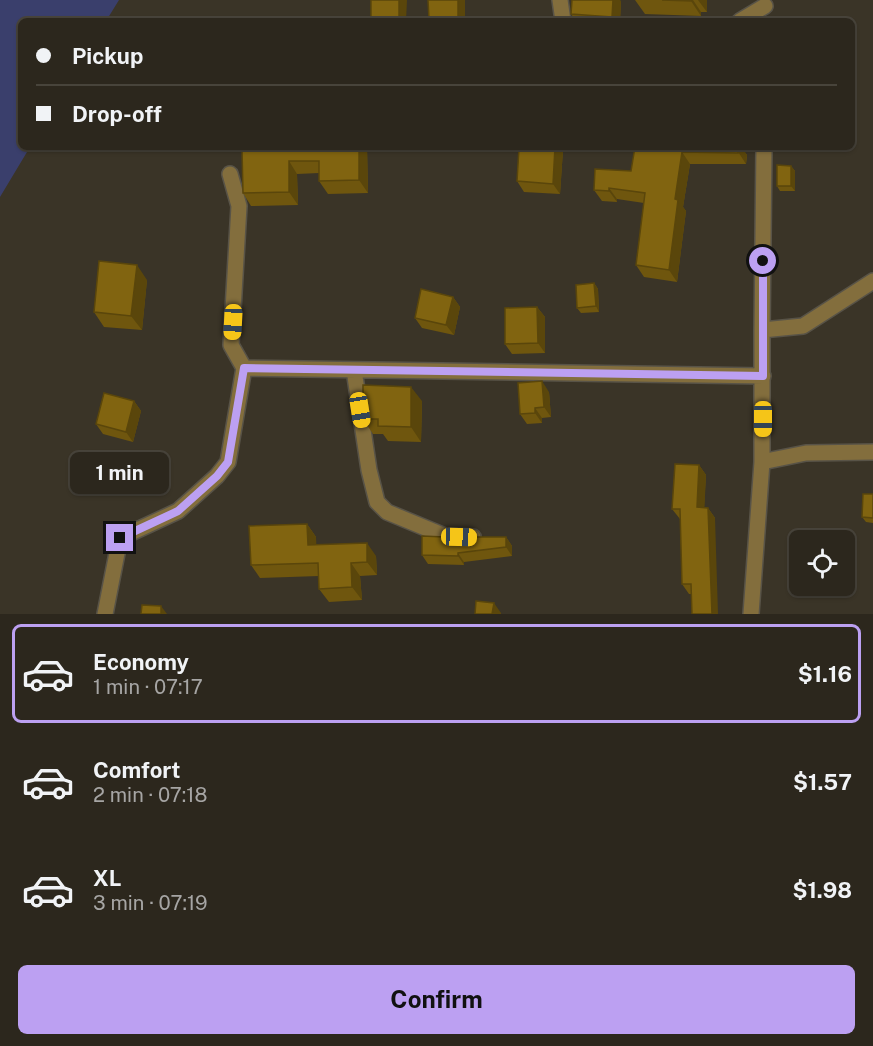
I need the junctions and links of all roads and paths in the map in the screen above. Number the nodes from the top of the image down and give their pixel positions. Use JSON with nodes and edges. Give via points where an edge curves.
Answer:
{"nodes":[{"id":1,"x":560,"y":0,"type":"edge"},
{"id":2,"x":765,"y":9,"type":"edge"},
{"id":3,"x":563,"y":18,"type":"edge"},
{"id":4,"x":746,"y":18,"type":"edge"},
{"id":5,"x":764,"y":150,"type":"edge"},
{"id":6,"x":230,"y":174,"type":"dead end"},
{"id":7,"x":873,"y":280,"type":"edge"},
{"id":8,"x":762,"y":330,"type":"junction"},
{"id":9,"x":244,"y":368,"type":"junction"},
{"id":10,"x":354,"y":370,"type":"junction"},
{"id":11,"x":763,"y":376,"type":"junction"},
{"id":12,"x":873,"y":452,"type":"edge"},
{"id":13,"x":762,"y":462,"type":"junction"},
{"id":14,"x":473,"y":537,"type":"edge"},
{"id":15,"x":105,"y":614,"type":"edge"},
{"id":16,"x":751,"y":614,"type":"edge"}],
"edges":[{"from":1,"to":3,"type":"street"},
{"from":2,"to":4,"type":"street"},
{"from":5,"to":8,"type":"street"},
{"from":6,"to":9,"type":"street","via":[[239,206],[231,345]]},
{"from":7,"to":8,"type":"street","via":[[803,326]]},
{"from":8,"to":11,"type":"street"},
{"from":9,"to":10,"type":"street"},
{"from":9,"to":15,"type":"street","via":[[228,462],[178,511],[120,538]]},
{"from":10,"to":11,"type":"street"},
{"from":10,"to":14,"type":"street","via":[[377,502],[387,512],[445,536]]},
{"from":11,"to":13,"type":"street"},
{"from":12,"to":13,"type":"street","via":[[806,453]]},
{"from":13,"to":16,"type":"street"}]}
